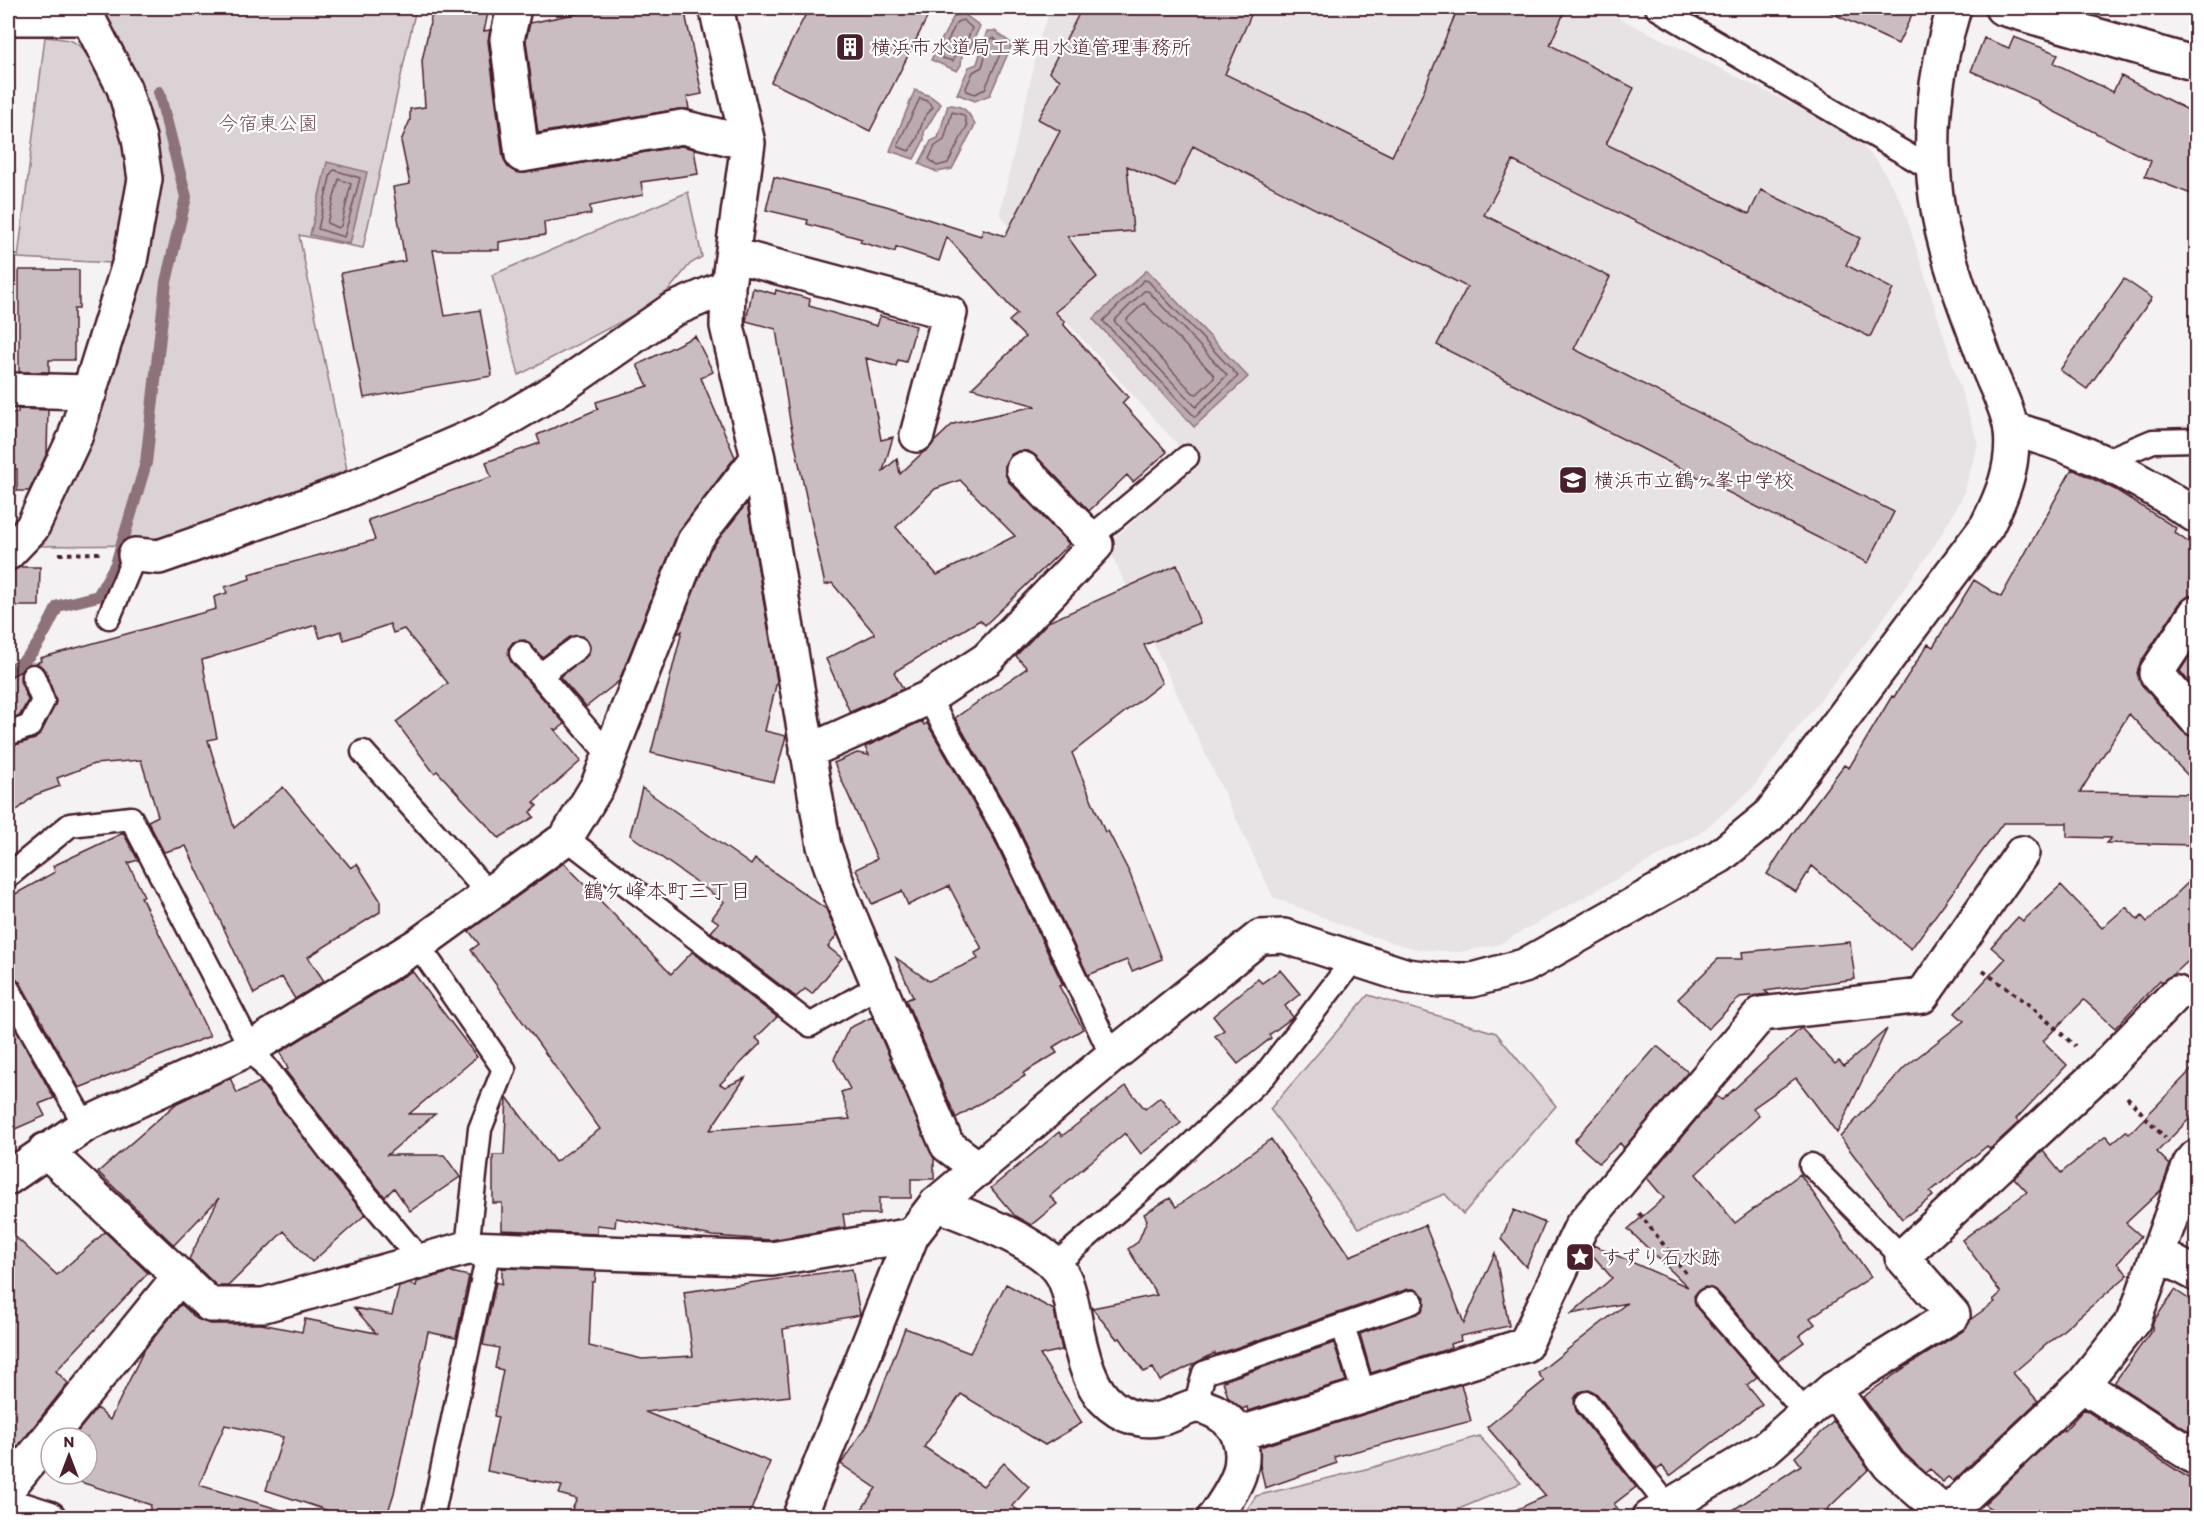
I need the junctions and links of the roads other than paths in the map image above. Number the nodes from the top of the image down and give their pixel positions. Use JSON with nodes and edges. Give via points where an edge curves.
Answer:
{"nodes":[{"id":1,"x":514,"y":8,"type":"edge"},
{"id":2,"x":716,"y":8,"type":"edge"},
{"id":3,"x":1657,"y":8,"type":"edge"},
{"id":4,"x":1954,"y":8,"type":"edge"},
{"id":5,"x":2002,"y":8,"type":"edge"},
{"id":6,"x":8,"y":18,"type":"edge"},
{"id":7,"x":2196,"y":64,"type":"edge"},
{"id":8,"x":748,"y":143,"type":"junction"},
{"id":9,"x":1935,"y":171,"type":"junction"},
{"id":10,"x":733,"y":255,"type":"junction"},
{"id":11,"x":728,"y":286,"type":"junction"},
{"id":12,"x":8,"y":390,"type":"edge"},
{"id":13,"x":90,"y":392,"type":"junction"},
{"id":14,"x":2011,"y":429,"type":"junction"},
{"id":15,"x":917,"y":435,"type":"dead end"},
{"id":16,"x":2196,"y":440,"type":"edge"},
{"id":17,"x":1188,"y":457,"type":"dead end"},
{"id":18,"x":758,"y":458,"type":"junction"},
{"id":19,"x":2105,"y":461,"type":"junction"},
{"id":20,"x":1023,"y":469,"type":"dead end"},
{"id":21,"x":2196,"y":516,"type":"edge"},
{"id":22,"x":1090,"y":538,"type":"junction"},
{"id":23,"x":8,"y":553,"type":"edge"},
{"id":24,"x":135,"y":555,"type":"joint"},
{"id":25,"x":2196,"y":613,"type":"edge"},
{"id":26,"x":109,"y":618,"type":"dead end"},
{"id":27,"x":577,"y":648,"type":"dead end"},
{"id":28,"x":521,"y":653,"type":"dead end"},
{"id":29,"x":540,"y":675,"type":"junction"},
{"id":30,"x":33,"y":676,"type":"dead end"},
{"id":31,"x":928,"y":698,"type":"junction"},
{"id":32,"x":2196,"y":720,"type":"edge"},
{"id":33,"x":8,"y":734,"type":"edge"},
{"id":34,"x":363,"y":752,"type":"dead end"},
{"id":35,"x":807,"y":752,"type":"junction"},
{"id":36,"x":609,"y":755,"type":"junction"},
{"id":37,"x":566,"y":838,"type":"junction"},
{"id":38,"x":2022,"y":853,"type":"dead end"},
{"id":39,"x":8,"y":876,"type":"edge"},
{"id":40,"x":489,"y":894,"type":"junction"},
{"id":41,"x":418,"y":945,"type":"junction"},
{"id":42,"x":1355,"y":958,"type":"junction"},
{"id":43,"x":878,"y":986,"type":"junction"},
{"id":44,"x":8,"y":989,"type":"edge"},
{"id":45,"x":2176,"y":993,"type":"dead end"},
{"id":46,"x":250,"y":1048,"type":"junction"},
{"id":47,"x":1112,"y":1056,"type":"junction"},
{"id":48,"x":85,"y":1125,"type":"junction"},
{"id":49,"x":45,"y":1150,"type":"junction"},
{"id":50,"x":2196,"y":1157,"type":"edge"},
{"id":51,"x":1811,"y":1165,"type":"dead end"},
{"id":52,"x":979,"y":1169,"type":"junction"},
{"id":53,"x":8,"y":1178,"type":"edge"},
{"id":54,"x":936,"y":1204,"type":"junction"},
{"id":55,"x":912,"y":1234,"type":"junction"},
{"id":56,"x":478,"y":1249,"type":"junction"},
{"id":57,"x":2158,"y":1254,"type":"junction"},
{"id":58,"x":1902,"y":1257,"type":"junction"},
{"id":59,"x":421,"y":1261,"type":"junction"},
{"id":60,"x":1055,"y":1265,"type":"junction"},
{"id":61,"x":2196,"y":1274,"type":"edge"},
{"id":62,"x":179,"y":1277,"type":"junction"},
{"id":63,"x":1707,"y":1300,"type":"road end"},
{"id":64,"x":1412,"y":1302,"type":"dead end"},
{"id":65,"x":1343,"y":1326,"type":"junction"},
{"id":66,"x":2082,"y":1385,"type":"junction"},
{"id":67,"x":1833,"y":1389,"type":"junction"},
{"id":68,"x":1365,"y":1395,"type":"junction"},
{"id":69,"x":1587,"y":1403,"type":"dead end"},
{"id":70,"x":1195,"y":1406,"type":"junction"},
{"id":71,"x":1806,"y":1413,"type":"junction"},
{"id":72,"x":1238,"y":1434,"type":"junction"},
{"id":73,"x":2196,"y":1458,"type":"edge"},
{"id":74,"x":8,"y":1488,"type":"edge"},
{"id":75,"x":8,"y":1505,"type":"edge"},
{"id":76,"x":1658,"y":1512,"type":"edge"},
{"id":77,"x":1954,"y":1514,"type":"edge"},
{"id":78,"x":49,"y":1518,"type":"edge"},
{"id":79,"x":432,"y":1518,"type":"edge"},
{"id":80,"x":799,"y":1518,"type":"edge"},
{"id":81,"x":1214,"y":1518,"type":"edge"}],
"edges":[{"from":1,"to":8,"type":"street","via":[[507,39],[522,155],[682,127]]},
{"from":2,"to":8,"type":"street"},
{"from":3,"to":9,"type":"lane"},
{"from":4,"to":9,"type":"street","via":[[1941,49],[1934,107]]},
{"from":5,"to":7,"type":"street"},
{"from":6,"to":13,"type":"street","via":[[88,18],[124,88],[140,138],[145,179],[130,261]]},
{"from":8,"to":10,"type":"street"},
{"from":9,"to":14,"type":"street","via":[[1939,214],[1952,268]]},
{"from":10,"to":11,"type":"street"},
{"from":10,"to":15,"type":"street","via":[[950,313]]},
{"from":11,"to":18,"type":"street","via":[[727,326]]},
{"from":11,"to":24,"type":"street","via":[[672,310],[558,389],[492,428],[328,498],[159,556]]},
{"from":12,"to":13,"type":"street"},
{"from":13,"to":23,"type":"street","via":[[75,437],[32,528]]},
{"from":14,"to":19,"type":"street"},
{"from":14,"to":42,"type":"street","via":[[2011,459],[2005,488],[1987,526],[1769,816],[1720,855],[1524,966],[1472,980],[1441,980],[1407,975]]},
{"from":16,"to":19,"type":"lane","via":[[2153,441]]},
{"from":17,"to":22,"type":"lane"},
{"from":18,"to":35,"type":"street"},
{"from":18,"to":36,"type":"street","via":[[694,541]]},
{"from":19,"to":21,"type":"street"},
{"from":20,"to":22,"type":"street"},
{"from":22,"to":31,"type":"street","via":[[1096,545],[1023,624],[987,659]]},
{"from":24,"to":26,"type":"lane"},
{"from":25,"to":32,"type":"street","via":[[2156,673]]},
{"from":27,"to":29,"type":"lane"},
{"from":28,"to":29,"type":"lane"},
{"from":29,"to":36,"type":"lane"},
{"from":30,"to":33,"type":"lane","via":[[44,701],[30,726]]},
{"from":31,"to":35,"type":"street"},
{"from":31,"to":47,"type":"lane","via":[[1006,833]]},
{"from":34,"to":40,"type":"lane"},
{"from":35,"to":43,"type":"street","via":[[824,846]]},
{"from":36,"to":37,"type":"street","via":[[597,785]]},
{"from":37,"to":40,"type":"street"},
{"from":37,"to":43,"type":"lane","via":[[810,1025]]},
{"from":38,"to":68,"type":"street","via":[[1922,996],[1761,1014],[1581,1227],[1525,1345]]},
{"from":39,"to":46,"type":"lane","via":[[70,825],[131,818]]},
{"from":40,"to":41,"type":"street"},
{"from":41,"to":46,"type":"street"},
{"from":41,"to":56,"type":"lane","via":[[504,1069],[480,1129]]},
{"from":42,"to":47,"type":"street","via":[[1284,936],[1260,937]]},
{"from":42,"to":60,"type":"lane","via":[[1264,1077]]},
{"from":43,"to":52,"type":"street","via":[[947,1145]]},
{"from":44,"to":48,"type":"lane"},
{"from":45,"to":58,"type":"street","via":[[2101,1071]]},
{"from":46,"to":48,"type":"street"},
{"from":46,"to":59,"type":"lane"},
{"from":47,"to":52,"type":"street"},
{"from":48,"to":49,"type":"street"},
{"from":49,"to":53,"type":"street"},
{"from":49,"to":62,"type":"street"},
{"from":50,"to":57,"type":"street","via":[[2190,1164]]},
{"from":51,"to":58,"type":"lane"},
{"from":52,"to":54,"type":"street"},
{"from":54,"to":55,"type":"street"},
{"from":54,"to":60,"type":"street","via":[[987,1223]]},
{"from":55,"to":56,"type":"street","via":[[772,1259]]},
{"from":55,"to":80,"type":"street"},
{"from":56,"to":59,"type":"street"},
{"from":56,"to":79,"type":"lane"},
{"from":57,"to":61,"type":"street"},
{"from":57,"to":66,"type":"street","via":[[2134,1320]]},
{"from":58,"to":67,"type":"street","via":[[1953,1314]]},
{"from":59,"to":62,"type":"street","via":[[264,1305],[210,1305]]},
{"from":60,"to":70,"type":"street","via":[[1064,1278],[1086,1364],[1102,1397],[1120,1414],[1142,1420],[1164,1418]]},
{"from":62,"to":74,"type":"street"},
{"from":63,"to":71,"type":"lane"},
{"from":64,"to":65,"type":"lane"},
{"from":65,"to":68,"type":"lane"},
{"from":65,"to":70,"type":"lane","via":[[1204,1373]]},
{"from":66,"to":73,"type":"street"},
{"from":66,"to":77,"type":"street"},
{"from":67,"to":71,"type":"street"},
{"from":67,"to":77,"type":"street","via":[[1889,1465]]},
{"from":68,"to":72,"type":"street"},
{"from":69,"to":76,"type":"lane"},
{"from":70,"to":72,"type":"street","via":[[1224,1416]]},
{"from":71,"to":76,"type":"street","via":[[1766,1448]]},
{"from":72,"to":81,"type":"street","via":[[1244,1461],[1235,1486]]},
{"from":75,"to":78,"type":"street"}]}
